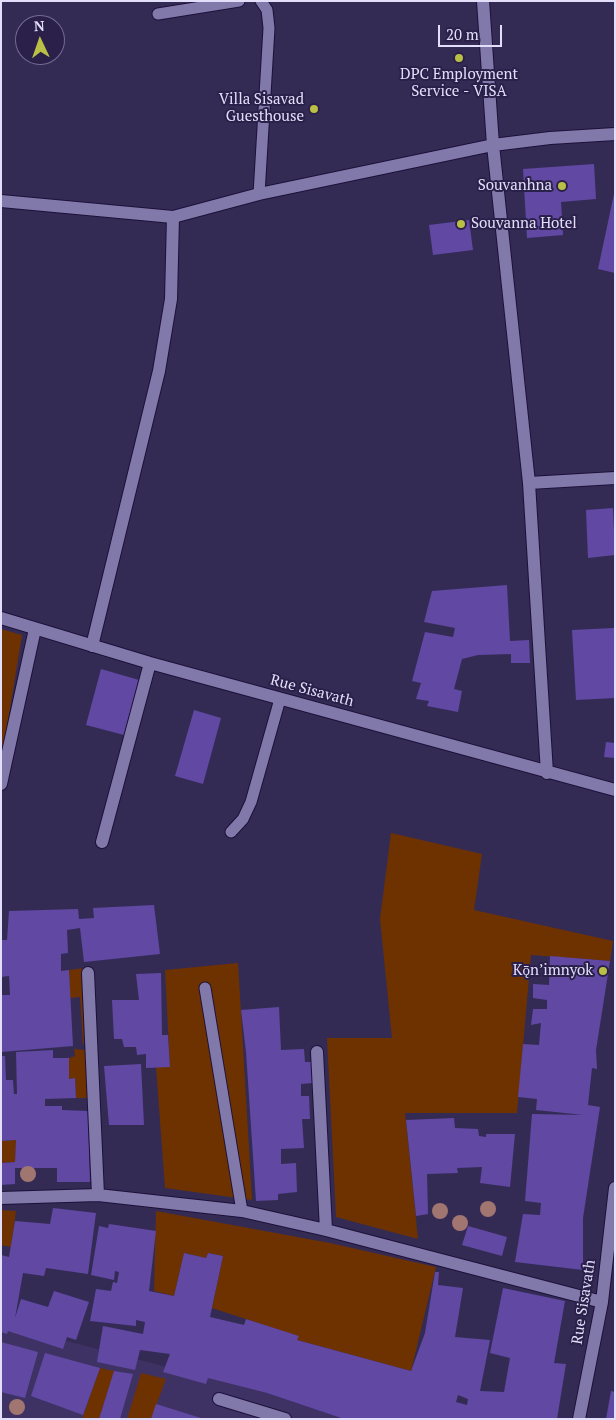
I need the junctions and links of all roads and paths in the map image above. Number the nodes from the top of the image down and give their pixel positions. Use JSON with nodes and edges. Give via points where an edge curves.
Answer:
{"nodes":[{"id":1,"x":239,"y":1,"type":"edge"},
{"id":2,"x":261,"y":1,"type":"edge"},
{"id":3,"x":483,"y":1,"type":"edge"},
{"id":4,"x":158,"y":14,"type":"dead end"},
{"id":5,"x":615,"y":134,"type":"edge"},
{"id":6,"x":493,"y":145,"type":"junction"},
{"id":7,"x":259,"y":194,"type":"junction"},
{"id":8,"x":1,"y":201,"type":"edge"},
{"id":9,"x":173,"y":217,"type":"junction"},
{"id":10,"x":615,"y":478,"type":"edge"},
{"id":11,"x":529,"y":483,"type":"junction"},
{"id":12,"x":1,"y":618,"type":"edge"},
{"id":13,"x":35,"y":629,"type":"junction"},
{"id":14,"x":92,"y":646,"type":"junction"},
{"id":15,"x":150,"y":663,"type":"junction"},
{"id":16,"x":280,"y":699,"type":"junction"},
{"id":17,"x":547,"y":773,"type":"junction"},
{"id":18,"x":1,"y":784,"type":"edge"},
{"id":19,"x":615,"y":790,"type":"edge"},
{"id":20,"x":231,"y":832,"type":"dead end"},
{"id":21,"x":102,"y":842,"type":"dead end"},
{"id":22,"x":88,"y":973,"type":"dead end"},
{"id":23,"x":205,"y":988,"type":"dead end"},
{"id":24,"x":316,"y":1052,"type":"dead end"},
{"id":25,"x":615,"y":1188,"type":"edge"},
{"id":26,"x":98,"y":1194,"type":"junction"},
{"id":27,"x":1,"y":1198,"type":"edge"},
{"id":28,"x":242,"y":1211,"type":"junction"},
{"id":29,"x":326,"y":1230,"type":"junction"},
{"id":30,"x":602,"y":1302,"type":"junction"},
{"id":31,"x":219,"y":1399,"type":"dead end"},
{"id":32,"x":285,"y":1419,"type":"edge"},
{"id":33,"x":579,"y":1419,"type":"edge"}],
"edges":[{"from":1,"to":4,"type":"lane"},
{"from":2,"to":7,"type":"lane","via":[[267,10],[269,28]]},
{"from":3,"to":6,"type":"street"},
{"from":5,"to":6,"type":"street"},
{"from":6,"to":7,"type":"street"},
{"from":6,"to":11,"type":"street"},
{"from":7,"to":9,"type":"street"},
{"from":8,"to":9,"type":"street"},
{"from":9,"to":14,"type":"street","via":[[171,299],[159,371]]},
{"from":10,"to":11,"type":"street"},
{"from":11,"to":17,"type":"street"},
{"from":12,"to":13,"type":"street","name":"Rue Sisavath"},
{"from":13,"to":14,"type":"street","name":"Rue Sisavath"},
{"from":13,"to":18,"type":"street"},
{"from":14,"to":15,"type":"street","name":"Rue Sisavath"},
{"from":15,"to":16,"type":"street","name":"Rue Sisavath"},
{"from":15,"to":21,"type":"street"},
{"from":16,"to":17,"type":"street","name":"Rue Sisavath"},
{"from":16,"to":20,"type":"lane","via":[[251,802],[243,819]]},
{"from":17,"to":19,"type":"street","name":"Rue Sisavath"},
{"from":22,"to":26,"type":"street"},
{"from":23,"to":28,"type":"lane"},
{"from":24,"to":29,"type":"street"},
{"from":25,"to":30,"type":"street","name":"Rue Sisavath"},
{"from":26,"to":27,"type":"street"},
{"from":26,"to":28,"type":"street"},
{"from":28,"to":29,"type":"street"},
{"from":29,"to":30,"type":"street"},
{"from":30,"to":33,"type":"street","name":"Rue Sisavath"},
{"from":31,"to":32,"type":"street"}]}
